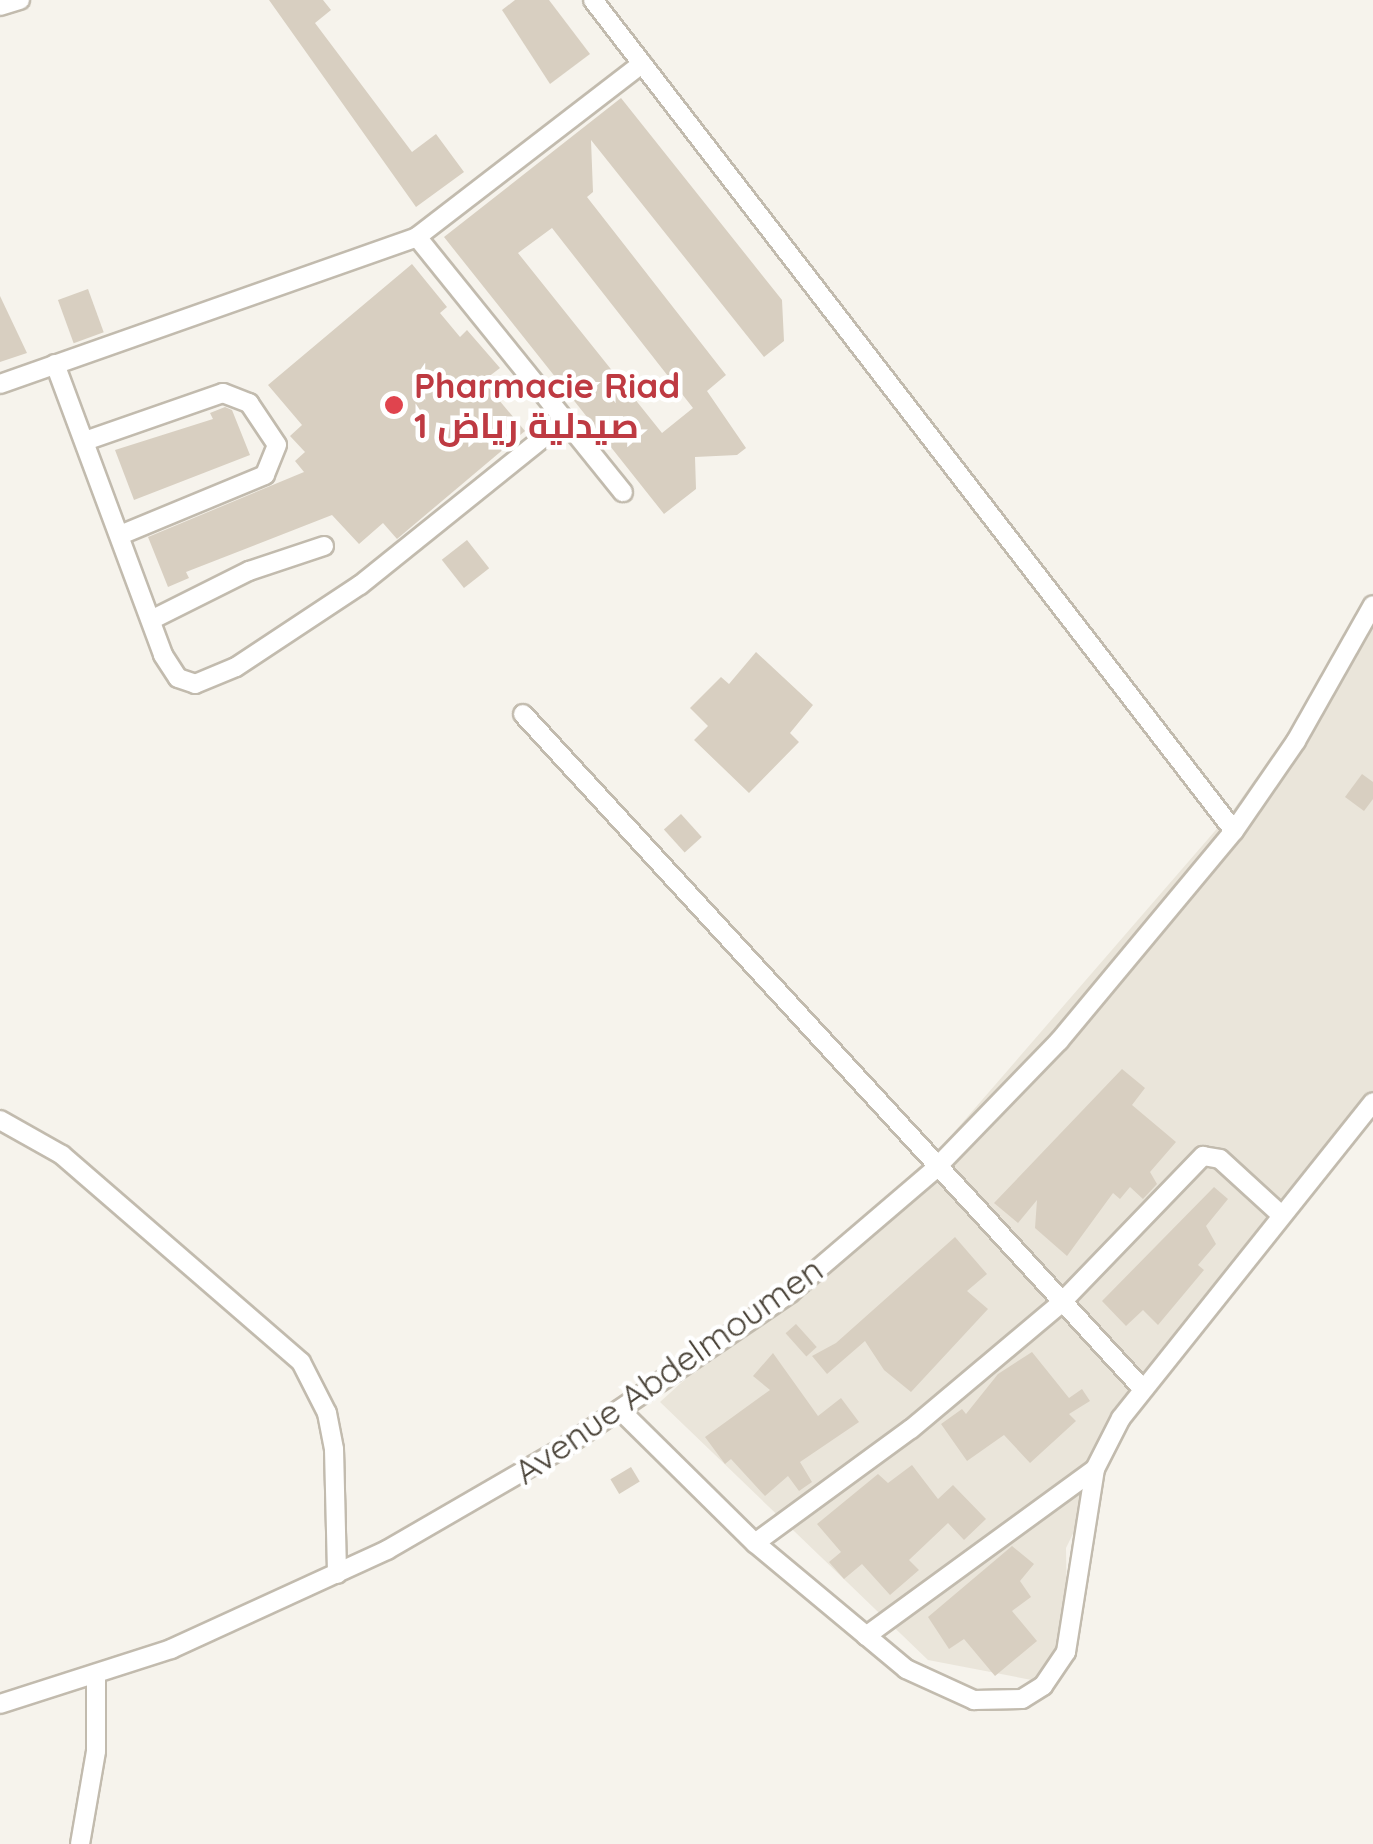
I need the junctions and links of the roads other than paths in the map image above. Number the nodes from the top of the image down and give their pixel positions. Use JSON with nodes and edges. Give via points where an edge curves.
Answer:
{"nodes":[{"id":1,"x":20,"y":0,"type":"edge"},
{"id":2,"x":593,"y":0,"type":"edge"},
{"id":3,"x":0,"y":6,"type":"edge"},
{"id":4,"x":642,"y":64,"type":"junction"},
{"id":5,"x":417,"y":237,"type":"junction"},
{"id":6,"x":55,"y":364,"type":"junction"},
{"id":7,"x":0,"y":384,"type":"edge"},
{"id":8,"x":564,"y":422,"type":"junction"},
{"id":9,"x":85,"y":442,"type":"junction"},
{"id":10,"x":623,"y":492,"type":"dead end"},
{"id":11,"x":120,"y":534,"type":"junction"},
{"id":12,"x":324,"y":546,"type":"dead end"},
{"id":13,"x":1373,"y":605,"type":"edge"},
{"id":14,"x":151,"y":620,"type":"junction"},
{"id":15,"x":523,"y":714,"type":"dead end"},
{"id":16,"x":1234,"y":831,"type":"junction"},
{"id":17,"x":1373,"y":1102,"type":"edge"},
{"id":18,"x":0,"y":1120,"type":"edge"},
{"id":19,"x":934,"y":1170,"type":"junction"},
{"id":20,"x":1280,"y":1214,"type":"junction"},
{"id":21,"x":1060,"y":1304,"type":"junction"},
{"id":22,"x":1140,"y":1388,"type":"junction"},
{"id":23,"x":620,"y":1410,"type":"junction"},
{"id":24,"x":1095,"y":1469,"type":"junction"},
{"id":25,"x":756,"y":1543,"type":"junction"},
{"id":26,"x":338,"y":1574,"type":"junction"},
{"id":27,"x":866,"y":1636,"type":"junction"},
{"id":28,"x":96,"y":1678,"type":"junction"},
{"id":29,"x":0,"y":1704,"type":"edge"},
{"id":30,"x":80,"y":1844,"type":"edge"}],
"edges":[{"from":1,"to":3,"type":"street"},
{"from":2,"to":4,"type":"street"},
{"from":4,"to":5,"type":"street"},
{"from":4,"to":16,"type":"street"},
{"from":5,"to":6,"type":"street"},
{"from":5,"to":8,"type":"street"},
{"from":6,"to":7,"type":"street"},
{"from":6,"to":9,"type":"street"},
{"from":8,"to":10,"type":"street"},
{"from":8,"to":14,"type":"street","via":[[360,584],[236,667],[204,682],[182,680]]},
{"from":9,"to":11,"type":"street"},
{"from":9,"to":11,"type":"street","via":[[223,393],[249,403],[276,445],[265,475]]},
{"from":11,"to":14,"type":"street"},
{"from":12,"to":14,"type":"street","via":[[249,571]]},
{"from":13,"to":16,"type":"street","name":"Avenue Abdelmoumen","via":[[1296,741]]},
{"from":15,"to":19,"type":"street"},
{"from":16,"to":19,"type":"street","name":"Avenue Abdelmoumen","via":[[1059,1041]]},
{"from":17,"to":20,"type":"street"},
{"from":18,"to":26,"type":"street","via":[[62,1155],[302,1362],[327,1413],[334,1448]]},
{"from":19,"to":21,"type":"street"},
{"from":19,"to":23,"type":"street","name":"Avenue Abdelmoumen","via":[[790,1292]]},
{"from":20,"to":21,"type":"street","via":[[1207,1154]]},
{"from":20,"to":22,"type":"street"},
{"from":21,"to":22,"type":"street"},
{"from":21,"to":25,"type":"street","via":[[911,1430]]},
{"from":22,"to":24,"type":"street"},
{"from":23,"to":25,"type":"street"},
{"from":23,"to":26,"type":"street","name":"Avenue Abdelmoumen","via":[[479,1498]]},
{"from":24,"to":27,"type":"street"},
{"from":24,"to":27,"type":"street","via":[[1070,1638],[1043,1686],[1012,1700],[954,1694],[906,1669]]},
{"from":25,"to":27,"type":"street"},
{"from":26,"to":28,"type":"street","name":"Avenue Abdelmoumen"},
{"from":28,"to":29,"type":"street","name":"Avenue Abdelmoumen"},
{"from":28,"to":30,"type":"street","via":[[95,1762]]}]}
